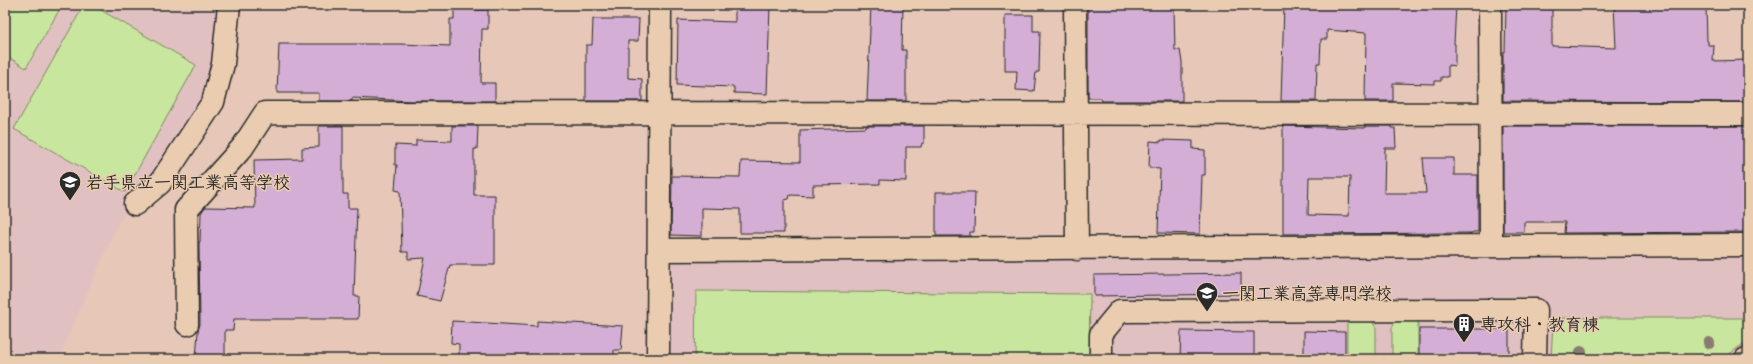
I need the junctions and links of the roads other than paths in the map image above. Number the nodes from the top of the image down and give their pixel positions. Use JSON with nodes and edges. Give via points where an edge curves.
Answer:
{"nodes":[{"id":1,"x":229,"y":5,"type":"edge"},
{"id":2,"x":660,"y":5,"type":"edge"},
{"id":3,"x":1075,"y":5,"type":"edge"},
{"id":4,"x":1490,"y":5,"type":"edge"},
{"id":5,"x":660,"y":112,"type":"junction"},
{"id":6,"x":1075,"y":113,"type":"junction"},
{"id":7,"x":1490,"y":113,"type":"junction"},
{"id":8,"x":1748,"y":114,"type":"edge"},
{"id":9,"x":136,"y":204,"type":"dead end"},
{"id":10,"x":1490,"y":245,"type":"junction"},
{"id":11,"x":1748,"y":245,"type":"edge"},
{"id":12,"x":1078,"y":249,"type":"junction"},
{"id":13,"x":659,"y":250,"type":"junction"},
{"id":14,"x":187,"y":324,"type":"dead end"},
{"id":15,"x":658,"y":359,"type":"edge"},
{"id":16,"x":1101,"y":359,"type":"edge"},
{"id":17,"x":1535,"y":359,"type":"edge"}],
"edges":[{"from":1,"to":9,"type":"street","via":[[223,64],[213,102],[160,183]]},
{"from":2,"to":5,"type":"street"},
{"from":3,"to":6,"type":"street"},
{"from":4,"to":7,"type":"street"},
{"from":5,"to":6,"type":"street"},
{"from":5,"to":13,"type":"street"},
{"from":5,"to":14,"type":"street","via":[[265,113],[242,148],[186,210]]},
{"from":6,"to":7,"type":"street"},
{"from":6,"to":12,"type":"street"},
{"from":7,"to":8,"type":"street"},
{"from":7,"to":10,"type":"street"},
{"from":10,"to":11,"type":"street"},
{"from":10,"to":12,"type":"street"},
{"from":12,"to":13,"type":"street"},
{"from":13,"to":15,"type":"street"},
{"from":16,"to":17,"type":"street","via":[[1101,334],[1120,311],[1536,310]]}]}
